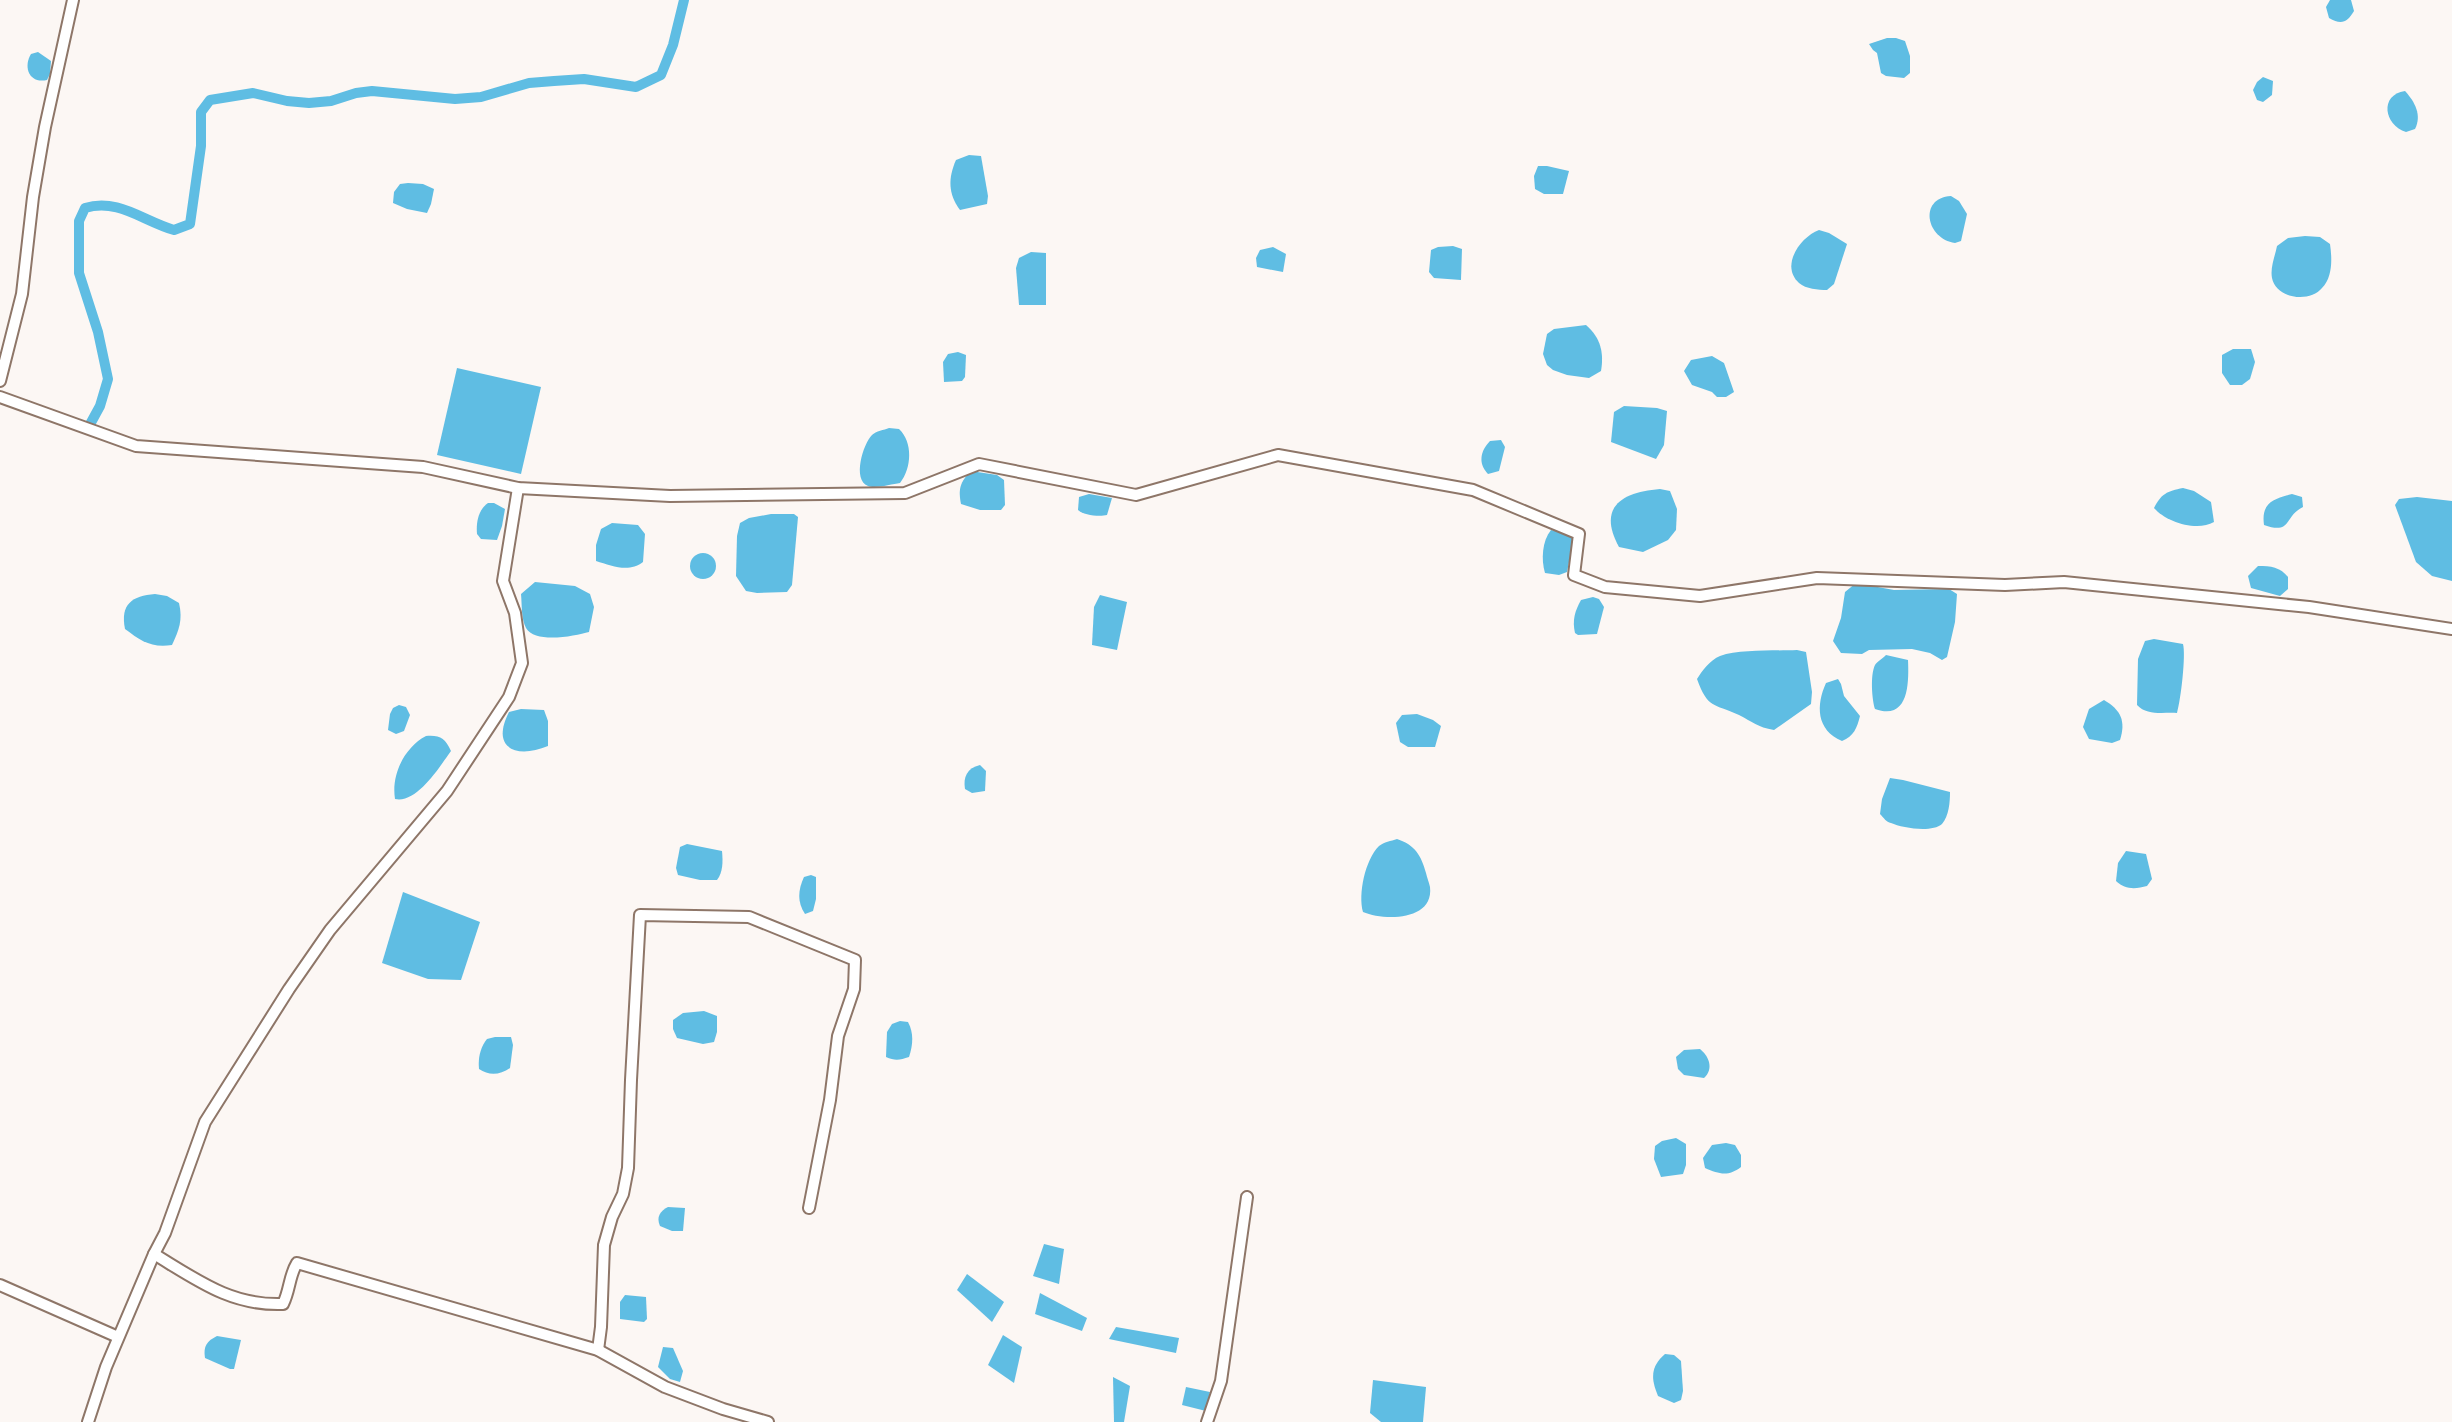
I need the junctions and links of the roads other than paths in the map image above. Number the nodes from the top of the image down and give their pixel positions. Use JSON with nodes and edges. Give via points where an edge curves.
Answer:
{"nodes":[{"id":1,"x":73,"y":0,"type":"edge"},
{"id":2,"x":0,"y":381,"type":"edge"},
{"id":3,"x":0,"y":397,"type":"edge"},
{"id":4,"x":518,"y":488,"type":"junction"},
{"id":5,"x":2452,"y":629,"type":"edge"},
{"id":6,"x":1247,"y":1197,"type":"dead end"},
{"id":7,"x":809,"y":1208,"type":"dead end"},
{"id":8,"x":154,"y":1254,"type":"junction"},
{"id":9,"x":0,"y":1285,"type":"edge"},
{"id":10,"x":118,"y":1337,"type":"junction"},
{"id":11,"x":598,"y":1350,"type":"junction"},
{"id":12,"x":88,"y":1422,"type":"edge"},
{"id":13,"x":768,"y":1422,"type":"edge"},
{"id":14,"x":1207,"y":1422,"type":"edge"}],
"edges":[{"from":1,"to":2,"type":"street","via":[[45,127],[22,294]]},
{"from":3,"to":4,"type":"street","via":[[136,446],[423,467]]},
{"from":4,"to":5,"type":"street","via":[[670,496],[905,493],[979,465],[1136,495],[1278,454],[1473,490],[1579,534],[1574,575],[1605,587],[1700,596],[1817,578],[2005,585],[2064,582],[2309,607]]},
{"from":4,"to":8,"type":"street","via":[[503,581],[515,613],[522,663],[509,696],[447,791],[330,930],[204,1122]]},
{"from":6,"to":14,"type":"street","via":[[1221,1381]]},
{"from":7,"to":11,"type":"street","via":[[838,1036],[854,989],[855,960],[749,917],[640,915],[628,1168],[604,1245]]},
{"from":8,"to":10,"type":"street"},
{"from":8,"to":11,"type":"street","via":[[231,1298],[263,1305],[283,1304],[297,1263]]},
{"from":9,"to":10,"type":"street"},
{"from":10,"to":12,"type":"street"},
{"from":11,"to":13,"type":"street","via":[[665,1388]]}]}
